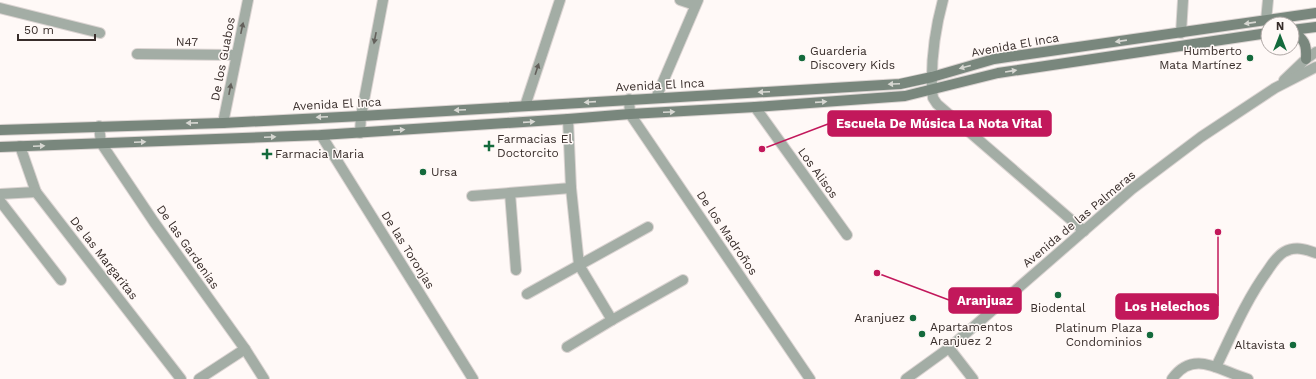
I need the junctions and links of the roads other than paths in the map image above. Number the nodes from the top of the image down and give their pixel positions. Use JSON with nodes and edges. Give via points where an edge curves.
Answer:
{"nodes":[{"id":1,"x":248,"y":0,"type":"edge"},
{"id":2,"x":383,"y":0,"type":"edge"},
{"id":3,"x":560,"y":0,"type":"edge"},
{"id":4,"x":680,"y":0,"type":"edge"},
{"id":5,"x":943,"y":0,"type":"edge"},
{"id":6,"x":1183,"y":0,"type":"edge"},
{"id":7,"x":1268,"y":0,"type":"edge"},
{"id":8,"x":696,"y":2,"type":"edge"},
{"id":9,"x":0,"y":8,"type":"edge"},
{"id":10,"x":1316,"y":13,"type":"edge"},
{"id":11,"x":1266,"y":16,"type":"edge"},
{"id":12,"x":1295,"y":16,"type":"edge"},
{"id":13,"x":1260,"y":21,"type":"edge"},
{"id":14,"x":1316,"y":27,"type":"edge"},
{"id":15,"x":1300,"y":29,"type":"edge"},
{"id":16,"x":100,"y":33,"type":"dead end"},
{"id":17,"x":1181,"y":33,"type":"junction"},
{"id":18,"x":1260,"y":34,"type":"edge"},
{"id":19,"x":1300,"y":37,"type":"edge"},
{"id":20,"x":1316,"y":52,"type":"edge"},
{"id":21,"x":137,"y":54,"type":"dead end"},
{"id":22,"x":236,"y":55,"type":"junction"},
{"id":23,"x":1306,"y":59,"type":"junction"},
{"id":24,"x":1316,"y":67,"type":"edge"},
{"id":25,"x":932,"y":77,"type":"junction"},
{"id":26,"x":1276,"y":88,"type":"junction"},
{"id":27,"x":932,"y":90,"type":"junction"},
{"id":28,"x":656,"y":98,"type":"junction"},
{"id":29,"x":629,"y":99,"type":"junction"},
{"id":30,"x":525,"y":106,"type":"junction"},
{"id":31,"x":755,"y":107,"type":"junction"},
{"id":32,"x":630,"y":114,"type":"junction"},
{"id":33,"x":361,"y":116,"type":"junction"},
{"id":34,"x":568,"y":120,"type":"junction"},
{"id":35,"x":223,"y":123,"type":"junction"},
{"id":36,"x":99,"y":126,"type":"junction"},
{"id":37,"x":0,"y":130,"type":"edge"},
{"id":38,"x":360,"y":133,"type":"junction"},
{"id":39,"x":321,"y":135,"type":"junction"},
{"id":40,"x":101,"y":143,"type":"junction"},
{"id":41,"x":20,"y":146,"type":"junction"},
{"id":42,"x":0,"y":147,"type":"edge"},
{"id":43,"x":571,"y":188,"type":"junction"},
{"id":44,"x":36,"y":192,"type":"junction"},
{"id":45,"x":510,"y":193,"type":"junction"},
{"id":46,"x":0,"y":194,"type":"edge"},
{"id":47,"x":472,"y":196,"type":"dead end"},
{"id":48,"x":0,"y":201,"type":"edge"},
{"id":49,"x":648,"y":227,"type":"dead end"},
{"id":50,"x":1084,"y":231,"type":"junction"},
{"id":51,"x":847,"y":235,"type":"dead end"},
{"id":52,"x":1316,"y":253,"type":"edge"},
{"id":53,"x":579,"y":265,"type":"junction"},
{"id":54,"x":516,"y":270,"type":"dead end"},
{"id":55,"x":61,"y":280,"type":"dead end"},
{"id":56,"x":683,"y":280,"type":"dead end"},
{"id":57,"x":528,"y":294,"type":"dead end"},
{"id":58,"x":612,"y":320,"type":"junction"},
{"id":59,"x":567,"y":347,"type":"dead end"},
{"id":60,"x":949,"y":348,"type":"junction"},
{"id":61,"x":245,"y":349,"type":"junction"},
{"id":62,"x":1216,"y":367,"type":"junction"},
{"id":63,"x":181,"y":379,"type":"edge"},
{"id":64,"x":198,"y":379,"type":"edge"},
{"id":65,"x":264,"y":379,"type":"edge"},
{"id":66,"x":473,"y":379,"type":"edge"},
{"id":67,"x":810,"y":379,"type":"edge"},
{"id":68,"x":906,"y":379,"type":"edge"},
{"id":69,"x":973,"y":379,"type":"edge"},
{"id":70,"x":1172,"y":379,"type":"edge"},
{"id":71,"x":1248,"y":379,"type":"edge"}],
"edges":[{"from":22,"to":1,"type":"street","name":"De los Guabos","one_way":true},
{"from":2,"to":33,"type":"street","one_way":true},
{"from":30,"to":3,"type":"street","one_way":true},
{"from":4,"to":8,"type":"street"},
{"from":5,"to":25,"type":"street"},
{"from":6,"to":17,"type":"street"},
{"from":7,"to":11,"type":"street"},
{"from":8,"to":28,"type":"street"},
{"from":9,"to":16,"type":"street"},
{"from":10,"to":12,"type":"main road","name":"Avenida El Inca"},
{"from":13,"to":17,"type":"main road","name":"Avenida El Inca","one_way":true},
{"from":14,"to":15,"type":"main road"},
{"from":17,"to":25,"type":"main road","name":"Avenida El Inca","one_way":true,"via":[[994,59]]},
{"from":27,"to":18,"type":"main road","name":"Avenida El Inca","one_way":true,"via":[[998,73]]},
{"from":19,"to":23,"type":"main road","via":[[1307,48]]},
{"from":20,"to":23,"type":"street","name":"Avenida de las Palmeras"},
{"from":21,"to":22,"type":"street","name":"N47"},
{"from":35,"to":22,"type":"street","name":"De los Guabos","one_way":true},
{"from":23,"to":26,"type":"street","name":"Avenida de las Palmeras"},
{"from":24,"to":26,"type":"street","name":"Avenida de las Palmeras"},
{"from":25,"to":27,"type":"street"},
{"from":25,"to":28,"type":"main road","name":"Avenida El Inca","one_way":true,"via":[[900,84]]},
{"from":26,"to":50,"type":"street","name":"Avenida de las Palmeras","via":[[1201,137],[1132,189]]},
{"from":31,"to":27,"type":"main road","name":"Avenida El Inca","one_way":true,"via":[[905,96]]},
{"from":27,"to":50,"type":"street","via":[[937,104]]},
{"from":28,"to":29,"type":"main road","name":"Avenida El Inca"},
{"from":29,"to":30,"type":"main road","name":"Avenida El Inca","one_way":true},
{"from":29,"to":32,"type":"street"},
{"from":30,"to":33,"type":"main road","name":"Avenida El Inca","one_way":true},
{"from":32,"to":31,"type":"main road","name":"Avenida El Inca","one_way":true},
{"from":31,"to":51,"type":"street","name":"Los Alisos"},
{"from":32,"to":34,"type":"main road","name":"Avenida El Inca"},
{"from":32,"to":67,"type":"street","name":"De los Madroños"},
{"from":33,"to":35,"type":"main road","name":"Avenida El Inca","one_way":true},
{"from":33,"to":38,"type":"street"},
{"from":38,"to":34,"type":"main road","name":"Avenida El Inca","one_way":true},
{"from":34,"to":43,"type":"street"},
{"from":35,"to":36,"type":"main road","name":"Avenida El Inca","one_way":true},
{"from":36,"to":37,"type":"main road","name":"Avenida El Inca"},
{"from":36,"to":40,"type":"street","name":"De las Gardenias"},
{"from":38,"to":39,"type":"main road","name":"Avenida El Inca"},
{"from":40,"to":39,"type":"main road","name":"Avenida El Inca","one_way":true},
{"from":39,"to":66,"type":"street","name":"De las Toronjas"},
{"from":41,"to":40,"type":"main road","name":"Avenida El Inca","one_way":true},
{"from":40,"to":61,"type":"street","name":"De las Gardenias"},
{"from":41,"to":42,"type":"main road","name":"Avenida El Inca"},
{"from":41,"to":44,"type":"street","name":"De las Margaritas"},
{"from":43,"to":45,"type":"street"},
{"from":43,"to":53,"type":"street"},
{"from":44,"to":46,"type":"street"},
{"from":44,"to":63,"type":"street","name":"De las Margaritas"},
{"from":45,"to":47,"type":"street"},
{"from":45,"to":54,"type":"street"},
{"from":48,"to":55,"type":"street"},
{"from":49,"to":53,"type":"street"},
{"from":50,"to":60,"type":"street","name":"Avenida de las Palmeras"},
{"from":52,"to":62,"type":"street","via":[[1294,248],[1279,255],[1244,308]]},
{"from":53,"to":57,"type":"street"},
{"from":53,"to":58,"type":"street"},
{"from":56,"to":58,"type":"street"},
{"from":58,"to":59,"type":"street"},
{"from":60,"to":68,"type":"street","name":"Avenida de las Palmeras"},
{"from":60,"to":69,"type":"street"},
{"from":61,"to":64,"type":"street"},
{"from":61,"to":65,"type":"street","name":"De las Gardenias"},
{"from":62,"to":70,"type":"street","via":[[1194,363],[1180,370]]},
{"from":62,"to":71,"type":"street"}]}
